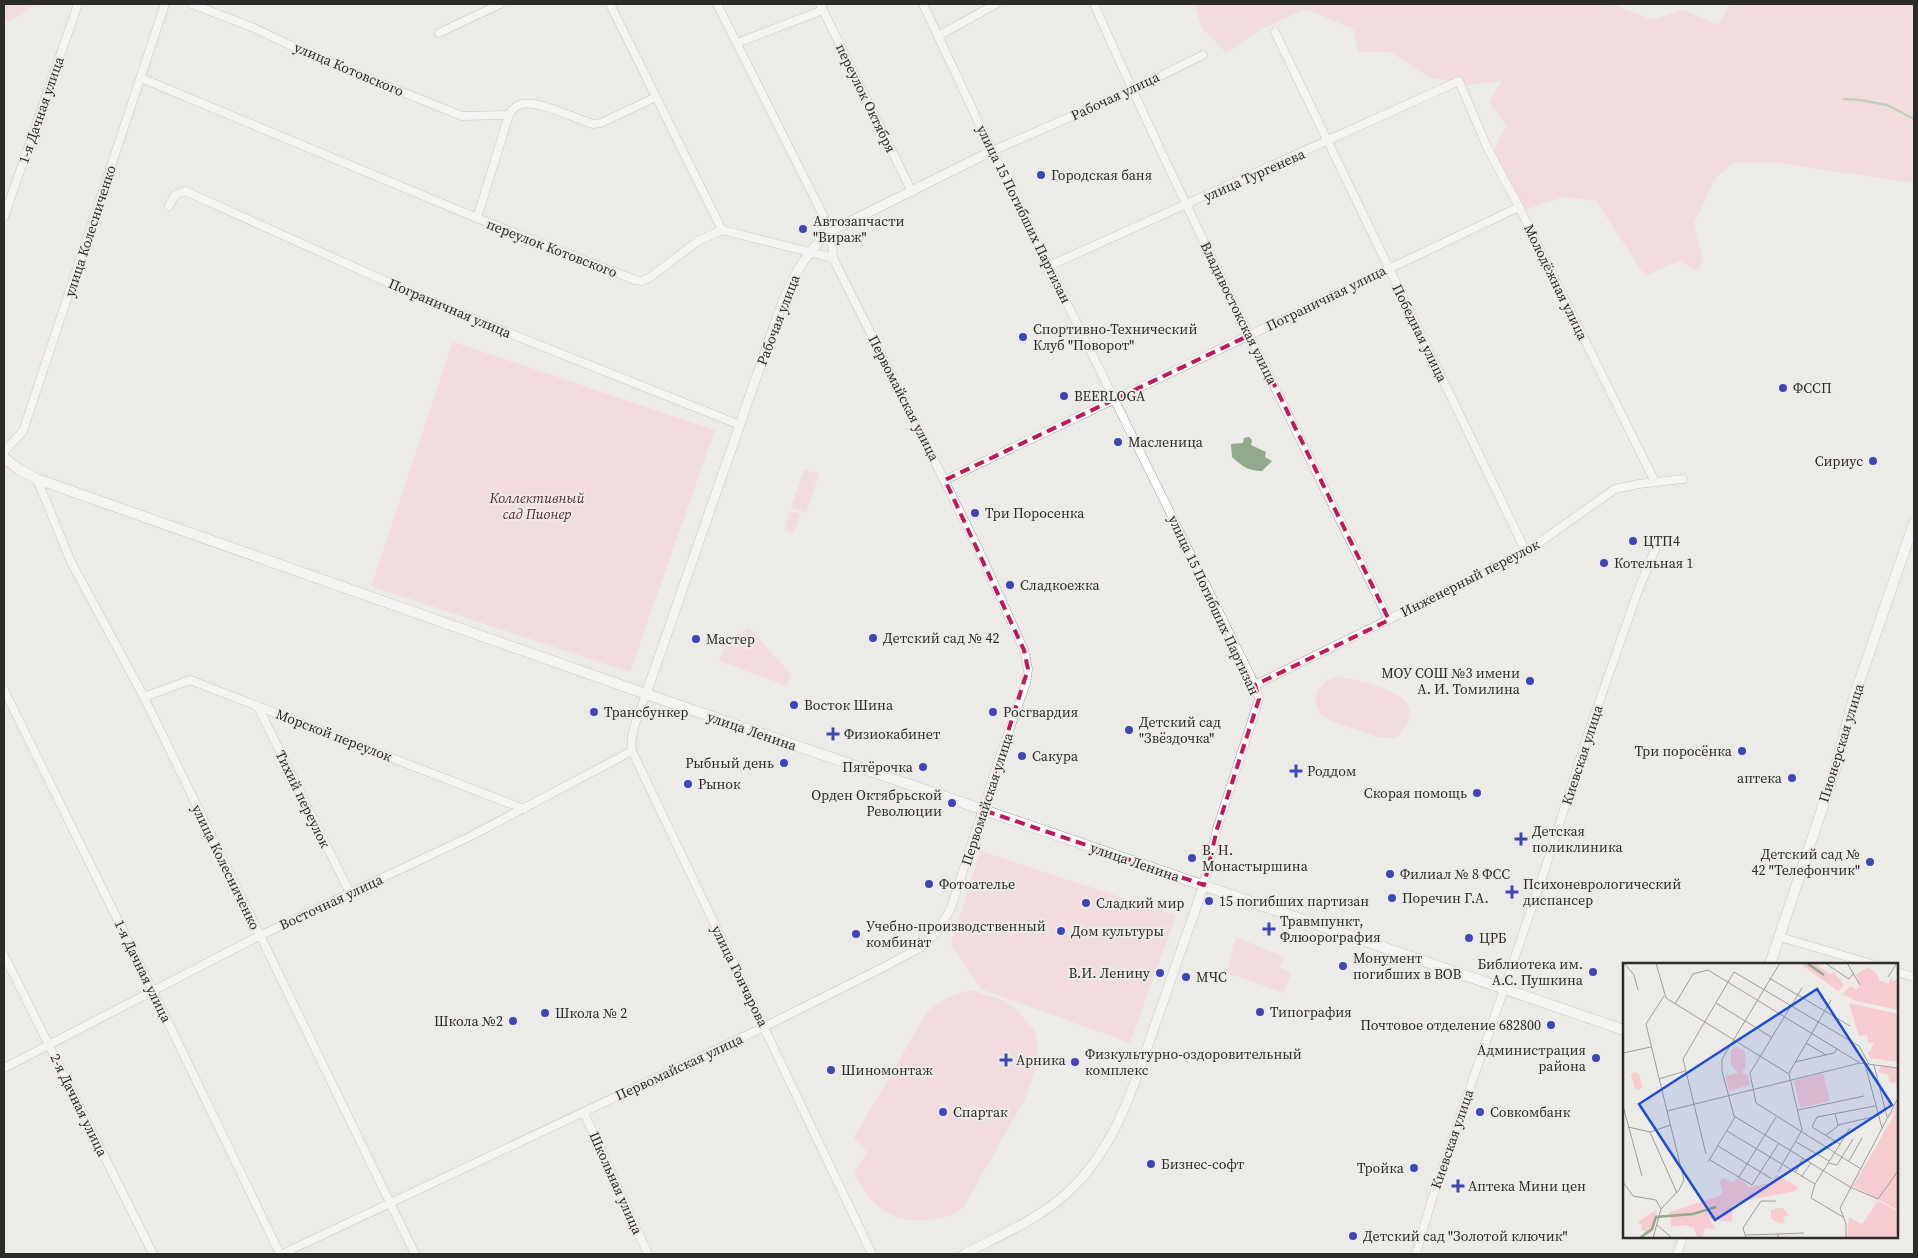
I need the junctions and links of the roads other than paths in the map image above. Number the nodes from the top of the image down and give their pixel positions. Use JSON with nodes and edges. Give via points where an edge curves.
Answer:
{"nodes":[{"id":1,"x":78,"y":4,"type":"edge"},
{"id":2,"x":164,"y":4,"type":"edge"},
{"id":3,"x":192,"y":4,"type":"edge"},
{"id":4,"x":500,"y":4,"type":"edge"},
{"id":5,"x":610,"y":4,"type":"edge"},
{"id":6,"x":717,"y":4,"type":"edge"},
{"id":7,"x":923,"y":4,"type":"edge"},
{"id":8,"x":996,"y":4,"type":"edge"},
{"id":9,"x":1094,"y":4,"type":"edge"},
{"id":10,"x":821,"y":7,"type":"edge"},
{"id":11,"x":1275,"y":32,"type":"dead end"},
{"id":12,"x":439,"y":33,"type":"dead end"},
{"id":13,"x":938,"y":36,"type":"junction"},
{"id":14,"x":737,"y":44,"type":"junction"},
{"id":15,"x":1203,"y":55,"type":"dead end"},
{"id":16,"x":141,"y":78,"type":"junction"},
{"id":17,"x":1459,"y":81,"type":"joint"},
{"id":18,"x":1132,"y":90,"type":"junction"},
{"id":19,"x":656,"y":97,"type":"junction"},
{"id":20,"x":509,"y":115,"type":"junction"},
{"id":21,"x":1328,"y":142,"type":"junction"},
{"id":22,"x":992,"y":151,"type":"junction"},
{"id":23,"x":912,"y":192,"type":"junction"},
{"id":24,"x":1186,"y":205,"type":"junction"},
{"id":25,"x":169,"y":206,"type":"dead end"},
{"id":26,"x":1519,"y":207,"type":"junction"},
{"id":27,"x":4,"y":217,"type":"edge"},
{"id":28,"x":477,"y":218,"type":"junction"},
{"id":29,"x":722,"y":230,"type":"junction"},
{"id":30,"x":831,"y":231,"type":"junction"},
{"id":31,"x":810,"y":251,"type":"junction"},
{"id":32,"x":833,"y":258,"type":"junction"},
{"id":33,"x":1049,"y":266,"type":"junction"},
{"id":34,"x":1389,"y":268,"type":"junction"},
{"id":35,"x":1250,"y":335,"type":"junction"},
{"id":36,"x":1115,"y":400,"type":"junction"},
{"id":37,"x":740,"y":425,"type":"junction"},
{"id":38,"x":4,"y":452,"type":"edge"},
{"id":39,"x":4,"y":458,"type":"edge"},
{"id":40,"x":37,"y":479,"type":"junction"},
{"id":41,"x":1683,"y":479,"type":"dead end"},
{"id":42,"x":944,"y":480,"type":"junction"},
{"id":43,"x":1654,"y":482,"type":"junction"},
{"id":44,"x":1914,"y":523,"type":"edge"},
{"id":45,"x":1658,"y":542,"type":"dead end"},
{"id":46,"x":1526,"y":552,"type":"junction"},
{"id":47,"x":1388,"y":620,"type":"junction"},
{"id":48,"x":1255,"y":685,"type":"junction"},
{"id":49,"x":4,"y":690,"type":"edge"},
{"id":50,"x":646,"y":694,"type":"junction"},
{"id":51,"x":144,"y":697,"type":"junction"},
{"id":52,"x":257,"y":705,"type":"junction"},
{"id":53,"x":632,"y":752,"type":"junction"},
{"id":54,"x":524,"y":809,"type":"junction"},
{"id":55,"x":983,"y":810,"type":"junction"},
{"id":56,"x":1204,"y":886,"type":"junction"},
{"id":57,"x":350,"y":893,"type":"junction"},
{"id":58,"x":259,"y":936,"type":"junction"},
{"id":59,"x":1780,"y":937,"type":"junction"},
{"id":60,"x":4,"y":955,"type":"edge"},
{"id":61,"x":1770,"y":963,"type":"edge"},
{"id":62,"x":1869,"y":963,"type":"edge"},
{"id":63,"x":1898,"y":972,"type":"edge"},
{"id":64,"x":1914,"y":977,"type":"edge"},
{"id":65,"x":1504,"y":988,"type":"junction"},
{"id":66,"x":153,"y":991,"type":"junction"},
{"id":67,"x":764,"y":1027,"type":"junction"},
{"id":68,"x":1623,"y":1030,"type":"edge"},
{"id":69,"x":48,"y":1044,"type":"junction"},
{"id":70,"x":4,"y":1068,"type":"edge"},
{"id":71,"x":584,"y":1113,"type":"junction"},
{"id":72,"x":390,"y":1202,"type":"junction"},
{"id":73,"x":1683,"y":1238,"type":"edge"},
{"id":74,"x":153,"y":1254,"type":"edge"},
{"id":75,"x":281,"y":1254,"type":"edge"},
{"id":76,"x":415,"y":1254,"type":"edge"},
{"id":77,"x":648,"y":1254,"type":"edge"},
{"id":78,"x":872,"y":1254,"type":"edge"},
{"id":79,"x":964,"y":1254,"type":"edge"},
{"id":80,"x":1416,"y":1254,"type":"edge"},
{"id":81,"x":1677,"y":1254,"type":"edge"}],
"edges":[{"from":1,"to":27,"type":"street","name":"1-я Дачная улица"},
{"from":2,"to":16,"type":"street","name":"улица Колесниченко"},
{"from":3,"to":20,"type":"street","name":"улица Котовского","via":[[462,116]]},
{"from":4,"to":12,"type":"street"},
{"from":5,"to":19,"type":"street"},
{"from":6,"to":14,"type":"street","name":"Первомайская улица"},
{"from":7,"to":13,"type":"street","name":"улица 15 Погибших Партизан"},
{"from":8,"to":13,"type":"street"},
{"from":9,"to":18,"type":"street","name":"Владивостокская улица"},
{"from":10,"to":14,"type":"street"},
{"from":10,"to":23,"type":"street","name":"переулок Октября"},
{"from":11,"to":21,"type":"street","name":"Победная улица"},
{"from":13,"to":22,"type":"street","name":"улица 15 Погибших Партизан"},
{"from":14,"to":30,"type":"street","name":"Первомайская улица"},
{"from":15,"to":18,"type":"street","name":"Рабочая улица"},
{"from":16,"to":28,"type":"street","name":"переулок Котовского"},
{"from":16,"to":38,"type":"street","name":"улица Колесниченко","via":[[23,431]]},
{"from":17,"to":21,"type":"street","name":"улица Тургенева"},
{"from":17,"to":26,"type":"street","name":"Молодёжная улица","via":[[1487,146]]},
{"from":18,"to":22,"type":"street","name":"Рабочая улица"},
{"from":18,"to":24,"type":"street","name":"Владивостокская улица"},
{"from":19,"to":20,"type":"street","via":[[601,123],[592,124],[535,104],[522,104]]},
{"from":19,"to":29,"type":"street"},
{"from":20,"to":28,"type":"street"},
{"from":21,"to":24,"type":"street","name":"улица Тургенева"},
{"from":21,"to":34,"type":"street","name":"Победная улица"},
{"from":22,"to":23,"type":"street","name":"Рабочая улица"},
{"from":22,"to":33,"type":"street","name":"улица 15 Погибших Партизан"},
{"from":23,"to":30,"type":"street","name":"Рабочая улица"},
{"from":24,"to":33,"type":"street","name":"улица Тургенева"},
{"from":24,"to":35,"type":"street","name":"Владивостокская улица"},
{"from":25,"to":37,"type":"street","name":"Пограничная улица","via":[[175,195],[184,191],[436,304]]},
{"from":26,"to":34,"type":"street","name":"Пограничная улица"},
{"from":26,"to":43,"type":"street","name":"Молодёжная улица"},
{"from":28,"to":29,"type":"street","name":"переулок Котовского","via":[[642,281],[698,242]]},
{"from":29,"to":31,"type":"street"},
{"from":30,"to":31,"type":"street","name":"Рабочая улица"},
{"from":30,"to":32,"type":"street","name":"Первомайская улица"},
{"from":31,"to":32,"type":"street"},
{"from":31,"to":37,"type":"street","name":"Рабочая улица","via":[[793,276]]},
{"from":32,"to":42,"type":"street","name":"Первомайская улица"},
{"from":33,"to":36,"type":"street","name":"улица 15 Погибших Партизан"},
{"from":34,"to":35,"type":"street","name":"Пограничная улица"},
{"from":34,"to":46,"type":"street","name":"Победная улица"},
{"from":35,"to":36,"type":"street","name":"Пограничная улица"},
{"from":35,"to":47,"type":"street","name":"Владивостокская улица"},
{"from":36,"to":42,"type":"street","name":"Пограничная улица"},
{"from":36,"to":48,"type":"street","name":"улица 15 Погибших Партизан"},
{"from":37,"to":50,"type":"street","name":"Рабочая улица"},
{"from":39,"to":40,"type":"main road","name":"улица Ленина"},
{"from":40,"to":50,"type":"main road","name":"улица Ленина"},
{"from":40,"to":51,"type":"street","name":"улица Колесниченко","via":[[71,562]]},
{"from":41,"to":43,"type":"street","name":"Инженерный переулок"},
{"from":42,"to":55,"type":"street","name":"Первомайская улица","via":[[1020,641],[1028,669]]},
{"from":43,"to":46,"type":"street","name":"Инженерный переулок","via":[[1615,489]]},
{"from":44,"to":59,"type":"main road","name":"Пионерская улица","via":[[1854,696],[1834,773]]},
{"from":45,"to":65,"type":"street","name":"Киевская улица","via":[[1589,731]]},
{"from":46,"to":47,"type":"street","name":"Инженерный переулок"},
{"from":47,"to":48,"type":"street","name":"Инженерный переулок"},
{"from":48,"to":56,"type":"street","name":"улица 15 Погибших Партизан","via":[[1259,699],[1217,829]]},
{"from":49,"to":66,"type":"street","name":"1-я Дачная улица"},
{"from":50,"to":53,"type":"street","via":[[634,728]]},
{"from":50,"to":55,"type":"main road","name":"улица Ленина"},
{"from":51,"to":52,"type":"street","name":"Морской переулок","via":[[190,680]]},
{"from":51,"to":58,"type":"street","name":"улица Колесниченко"},
{"from":52,"to":54,"type":"street","name":"Морской переулок"},
{"from":52,"to":57,"type":"street","name":"Тихий переулок"},
{"from":53,"to":54,"type":"street","name":"Восточная улица"},
{"from":53,"to":67,"type":"street","name":"улица Гончарова"},
{"from":54,"to":57,"type":"street","name":"Восточная улица"},
{"from":55,"to":56,"type":"main road","name":"улица Ленина"},
{"from":55,"to":67,"type":"street","name":"Первомайская улица","via":[[951,908],[938,931],[923,946]]},
{"from":56,"to":65,"type":"main road","name":"улица Ленина"},
{"from":56,"to":79,"type":"street","name":"улица 15 Погибших Партизан","via":[[1129,1099],[1108,1142],[1090,1169],[1046,1210]]},
{"from":57,"to":58,"type":"street","name":"Восточная улица"},
{"from":58,"to":66,"type":"street","name":"Восточная улица"},
{"from":58,"to":72,"type":"street","name":"улица Колесниченко"},
{"from":59,"to":61,"type":"main road","name":"Пионерская улица"},
{"from":59,"to":62,"type":"street"},
{"from":60,"to":69,"type":"street","name":"2-я Дачная улица"},
{"from":63,"to":64,"type":"street"},
{"from":65,"to":68,"type":"main road","name":"улица Ленина"},
{"from":65,"to":80,"type":"street","name":"Киевская улица"},
{"from":66,"to":69,"type":"street","name":"Восточная улица"},
{"from":66,"to":75,"type":"street","name":"1-я Дачная улица"},
{"from":67,"to":71,"type":"street","name":"Первомайская улица"},
{"from":67,"to":78,"type":"street","name":"улица Гончарова"},
{"from":69,"to":70,"type":"street","name":"Восточная улица"},
{"from":69,"to":74,"type":"street","name":"2-я Дачная улица"},
{"from":71,"to":72,"type":"street","name":"Первомайская улица"},
{"from":71,"to":77,"type":"street","name":"Школьная улица"},
{"from":72,"to":75,"type":"street","name":"Первомайская улица"},
{"from":72,"to":76,"type":"street","name":"улица Колесниченко"},
{"from":73,"to":81,"type":"street"}]}
